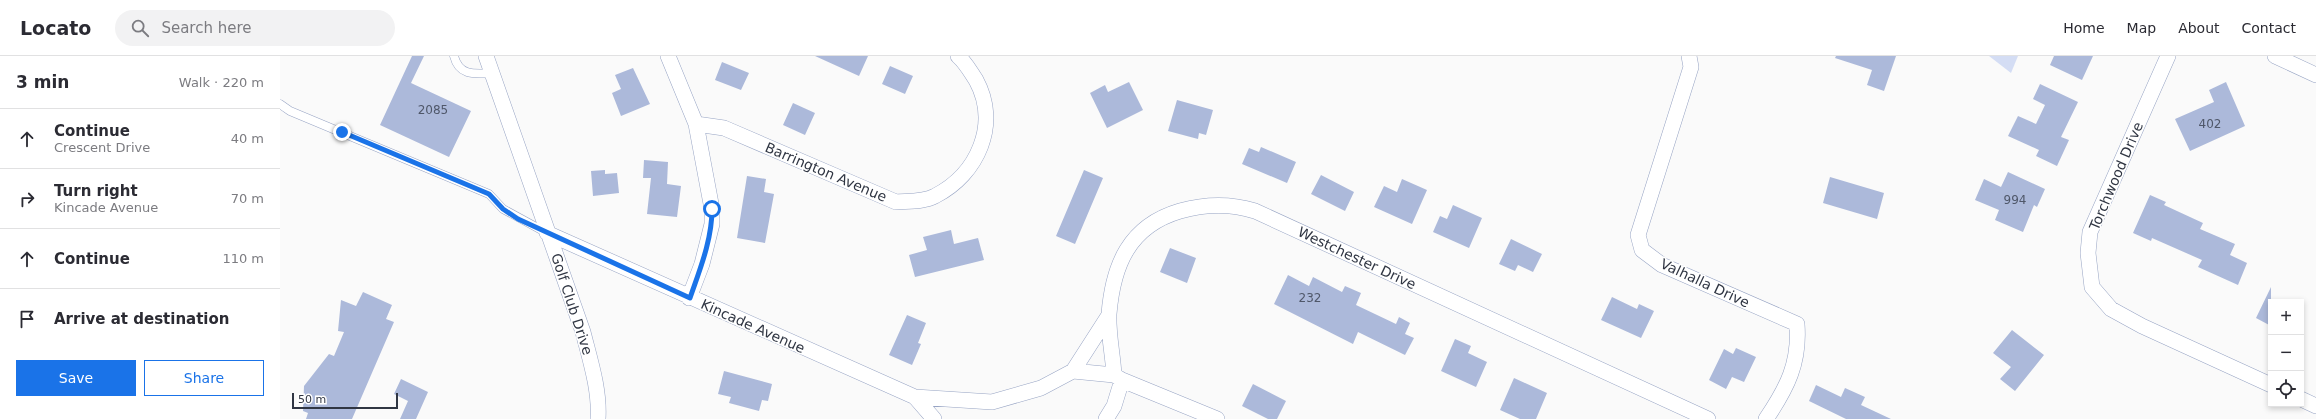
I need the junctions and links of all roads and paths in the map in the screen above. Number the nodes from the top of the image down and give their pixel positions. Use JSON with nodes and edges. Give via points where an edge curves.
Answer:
{"nodes":[{"id":1,"x":454,"y":56,"type":"edge"},
{"id":2,"x":486,"y":56,"type":"edge"},
{"id":3,"x":668,"y":56,"type":"edge"},
{"id":4,"x":958,"y":56,"type":"edge"},
{"id":5,"x":1689,"y":56,"type":"edge"},
{"id":6,"x":2168,"y":56,"type":"edge"},
{"id":7,"x":2275,"y":56,"type":"edge"},
{"id":8,"x":492,"y":73,"type":"junction"},
{"id":9,"x":2316,"y":75,"type":"edge"},
{"id":10,"x":280,"y":104,"type":"edge"},
{"id":11,"x":696,"y":124,"type":"junction"},
{"id":12,"x":547,"y":233,"type":"junction"},
{"id":13,"x":690,"y":298,"type":"junction"},
{"id":14,"x":1109,"y":315,"type":"junction"},
{"id":15,"x":1073,"y":371,"type":"junction"},
{"id":16,"x":1118,"y":378,"type":"junction"},
{"id":17,"x":2268,"y":384,"type":"edge"},
{"id":18,"x":915,"y":397,"type":"junction"},
{"id":19,"x":2304,"y":400,"type":"edge"},
{"id":20,"x":2316,"y":406,"type":"edge"},
{"id":21,"x":598,"y":419,"type":"edge"},
{"id":22,"x":934,"y":419,"type":"edge"},
{"id":23,"x":1106,"y":419,"type":"edge"},
{"id":24,"x":1217,"y":419,"type":"edge"},
{"id":25,"x":1708,"y":419,"type":"edge"},
{"id":26,"x":1766,"y":419,"type":"edge"}],
"edges":[{"from":1,"to":8,"type":"lane","via":[[456,66],[461,70],[477,74]]},
{"from":2,"to":8,"type":"street","name":"Golf Club Drive"},
{"from":3,"to":11,"type":"street"},
{"from":4,"to":11,"type":"street","name":"Barrington Avenue","via":[[965,62],[983,94],[986,111],[985,134],[974,161],[961,179],[934,196],[916,201],[896,202],[724,128]]},
{"from":5,"to":26,"type":"street","name":"Valhalla Drive","via":[[1691,67],[1638,235],[1642,250],[1662,265],[1797,324],[1798,346],[1791,374]]},
{"from":6,"to":17,"type":"street","name":"Torchwood Drive","via":[[2090,232],[2088,252],[2092,287],[2111,310]]},
{"from":7,"to":9,"type":"street"},
{"from":8,"to":12,"type":"street","name":"Golf Club Drive"},
{"from":10,"to":12,"type":"lane","via":[[290,111],[489,194],[503,209]]},
{"from":11,"to":13,"type":"street","via":[[712,209],[712,224]]},
{"from":12,"to":13,"type":"street","name":"Kincade Avenue"},
{"from":12,"to":21,"type":"street","name":"Golf Club Drive","via":[[583,332],[592,367]]},
{"from":13,"to":18,"type":"street","name":"Kincade Avenue"},
{"from":14,"to":15,"type":"street"},
{"from":14,"to":16,"type":"street","name":"Westchester Drive"},
{"from":14,"to":25,"type":"street","name":"Westchester Drive","via":[[1117,269],[1128,246],[1141,232],[1164,216],[1200,205],[1240,207],[1255,211]]},
{"from":15,"to":16,"type":"street"},
{"from":15,"to":18,"type":"street","via":[[1042,388],[992,402]]},
{"from":16,"to":23,"type":"street","via":[[1114,406]]},
{"from":16,"to":24,"type":"street"},
{"from":18,"to":22,"type":"street"},
{"from":19,"to":20,"type":"street"}]}
